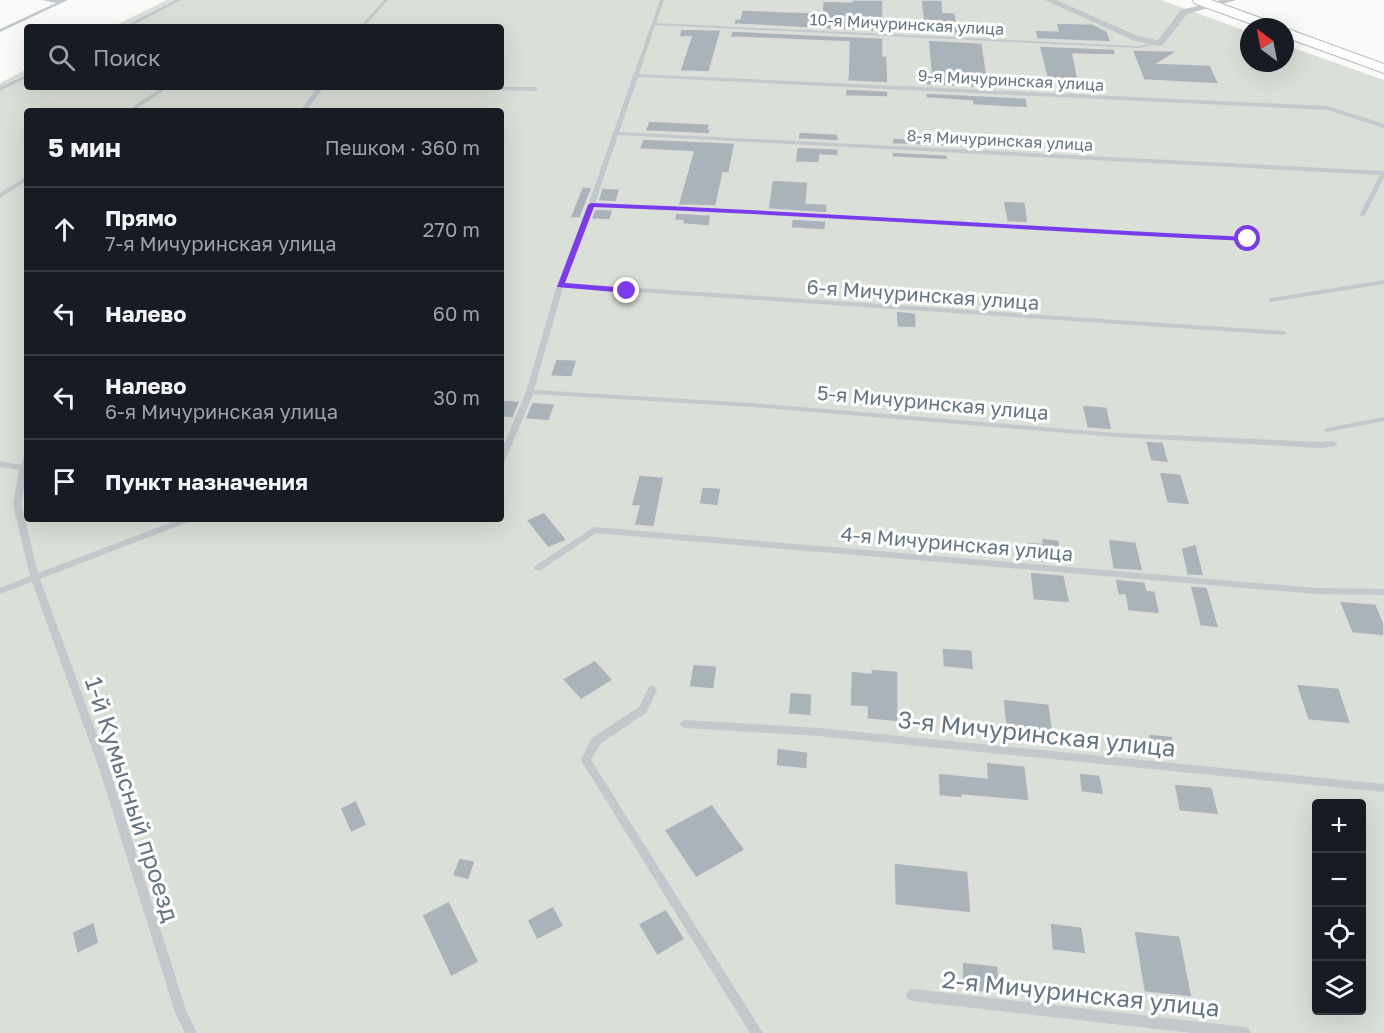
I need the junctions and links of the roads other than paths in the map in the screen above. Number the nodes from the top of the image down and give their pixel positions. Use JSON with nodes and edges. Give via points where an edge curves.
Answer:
{"nodes":[{"id":1,"x":43,"y":0,"type":"edge"},
{"id":2,"x":179,"y":0,"type":"edge"},
{"id":3,"x":386,"y":0,"type":"edge"},
{"id":4,"x":662,"y":0,"type":"edge"},
{"id":5,"x":1049,"y":0,"type":"edge"},
{"id":6,"x":1232,"y":0,"type":"edge"},
{"id":7,"x":63,"y":1,"type":"edge"},
{"id":8,"x":1205,"y":2,"type":"edge"},
{"id":9,"x":1248,"y":18,"type":"edge"},
{"id":10,"x":131,"y":24,"type":"edge"},
{"id":11,"x":365,"y":24,"type":"edge"},
{"id":12,"x":654,"y":24,"type":"junction"},
{"id":13,"x":0,"y":31,"type":"edge"},
{"id":14,"x":1294,"y":35,"type":"edge"},
{"id":15,"x":1160,"y":43,"type":"junction"},
{"id":16,"x":1384,"y":69,"type":"edge"},
{"id":17,"x":634,"y":75,"type":"junction"},
{"id":18,"x":24,"y":77,"type":"edge"},
{"id":19,"x":504,"y":88,"type":"edge"},
{"id":20,"x":0,"y":89,"type":"edge"},
{"id":21,"x":535,"y":89,"type":"dead end"},
{"id":22,"x":161,"y":90,"type":"edge"},
{"id":23,"x":319,"y":90,"type":"edge"},
{"id":24,"x":134,"y":108,"type":"edge"},
{"id":25,"x":305,"y":108,"type":"edge"},
{"id":26,"x":1384,"y":126,"type":"edge"},
{"id":27,"x":614,"y":133,"type":"junction"},
{"id":28,"x":1384,"y":173,"type":"edge"},
{"id":29,"x":24,"y":180,"type":"edge"},
{"id":30,"x":0,"y":196,"type":"edge"},
{"id":31,"x":591,"y":205,"type":"junction"},
{"id":32,"x":1362,"y":215,"type":"dead end"},
{"id":33,"x":1248,"y":239,"type":"dead end"},
{"id":34,"x":1384,"y":282,"type":"edge"},
{"id":35,"x":560,"y":285,"type":"junction"},
{"id":36,"x":1271,"y":300,"type":"dead end"},
{"id":37,"x":1284,"y":333,"type":"dead end"},
{"id":38,"x":530,"y":392,"type":"junction"},
{"id":39,"x":1384,"y":419,"type":"edge"},
{"id":40,"x":1327,"y":430,"type":"dead end"},
{"id":41,"x":1333,"y":444,"type":"dead end"},
{"id":42,"x":504,"y":454,"type":"edge"},
{"id":43,"x":0,"y":465,"type":"edge"},
{"id":44,"x":24,"y":466,"type":"edge"},
{"id":45,"x":24,"y":474,"type":"edge"},
{"id":46,"x":180,"y":522,"type":"edge"},
{"id":47,"x":538,"y":568,"type":"dead end"},
{"id":48,"x":35,"y":578,"type":"junction"},
{"id":49,"x":0,"y":591,"type":"edge"},
{"id":50,"x":1384,"y":592,"type":"edge"},
{"id":51,"x":652,"y":690,"type":"dead end"},
{"id":52,"x":684,"y":724,"type":"dead end"},
{"id":53,"x":1384,"y":788,"type":"edge"},
{"id":54,"x":912,"y":995,"type":"dead end"},
{"id":55,"x":191,"y":1033,"type":"edge"},
{"id":56,"x":757,"y":1033,"type":"edge"},
{"id":57,"x":1245,"y":1033,"type":"edge"}],
"edges":[{"from":1,"to":7,"type":"lane"},
{"from":2,"to":10,"type":"lane"},
{"from":3,"to":11,"type":"lane"},
{"from":4,"to":12,"type":"lane"},
{"from":5,"to":15,"type":"street","via":[[1138,39]]},
{"from":6,"to":8,"type":"street"},
{"from":7,"to":13,"type":"lane"},
{"from":8,"to":9,"type":"main road"},
{"from":8,"to":15,"type":"street","via":[[1184,12]]},
{"from":12,"to":15,"type":"lane","name":"10-я Мичуринская улица","via":[[1138,47]]},
{"from":12,"to":17,"type":"lane"},
{"from":14,"to":16,"type":"main road"},
{"from":17,"to":26,"type":"lane","name":"9-я Мичуринская улица","via":[[1328,108]]},
{"from":17,"to":27,"type":"lane"},
{"from":18,"to":20,"type":"lane"},
{"from":19,"to":21,"type":"lane"},
{"from":22,"to":24,"type":"lane"},
{"from":23,"to":25,"type":"lane"},
{"from":27,"to":28,"type":"lane","name":"8-я Мичуринская улица"},
{"from":27,"to":31,"type":"lane"},
{"from":28,"to":32,"type":"lane"},
{"from":29,"to":30,"type":"lane"},
{"from":31,"to":33,"type":"lane"},
{"from":31,"to":35,"type":"lane"},
{"from":34,"to":36,"type":"lane"},
{"from":35,"to":37,"type":"lane","name":"6-я Мичуринская улица"},
{"from":35,"to":38,"type":"lane"},
{"from":38,"to":41,"type":"lane","name":"5-я Мичуринская улица","via":[[752,405],[1116,435]]},
{"from":38,"to":42,"type":"lane"},
{"from":39,"to":40,"type":"lane"},
{"from":43,"to":44,"type":"lane"},
{"from":45,"to":48,"type":"lane","name":"1-й Кумысный проезд","via":[[16,504]]},
{"from":46,"to":48,"type":"lane"},
{"from":47,"to":50,"type":"lane","name":"4-я Мичуринская улица","via":[[594,530],[1282,589]]},
{"from":48,"to":49,"type":"lane"},
{"from":48,"to":55,"type":"lane","name":"1-й Кумысный проезд","via":[[104,768]]},
{"from":51,"to":56,"type":"lane","via":[[643,710],[596,741],[586,760]]},
{"from":52,"to":53,"type":"lane","name":"3-я Мичуринская улица","via":[[831,733]]},
{"from":54,"to":57,"type":"lane","name":"2-я Мичуринская улица"}]}
